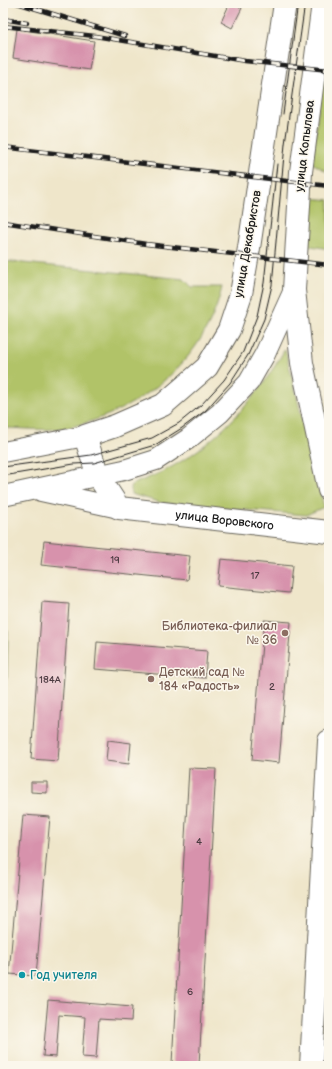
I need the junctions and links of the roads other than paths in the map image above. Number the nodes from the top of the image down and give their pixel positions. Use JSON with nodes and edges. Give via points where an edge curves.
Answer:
{"nodes":[{"id":1,"x":324,"y":3,"type":"edge"},
{"id":2,"x":285,"y":6,"type":"edge"},
{"id":3,"x":294,"y":290,"type":"junction"},
{"id":4,"x":85,"y":436,"type":"junction"},
{"id":5,"x":3,"y":452,"type":"edge"},
{"id":6,"x":98,"y":476,"type":"junction"},
{"id":7,"x":35,"y":490,"type":"junction"},
{"id":8,"x":329,"y":490,"type":"edge"},
{"id":9,"x":3,"y":496,"type":"edge"},
{"id":10,"x":119,"y":508,"type":"junction"},
{"id":11,"x":329,"y":532,"type":"edge"},
{"id":12,"x":329,"y":741,"type":"edge"},
{"id":13,"x":329,"y":1004,"type":"edge"},
{"id":14,"x":311,"y":1066,"type":"edge"},
{"id":15,"x":326,"y":1066,"type":"edge"}],
"edges":[{"from":1,"to":3,"type":"main road","name":"улица Копылова","via":[[301,172]]},
{"from":2,"to":4,"type":"main road","name":"улица Декабристов","via":[[242,286],[229,330],[207,367],[163,404]]},
{"from":3,"to":6,"type":"main road","via":[[269,348],[249,382],[220,413],[188,439],[156,460]]},
{"from":3,"to":8,"type":"main road","name":"улица Копылова","via":[[302,363]]},
{"from":4,"to":5,"type":"main road","name":"улица Декабристов"},
{"from":4,"to":6,"type":"main road"},
{"from":6,"to":7,"type":"main road"},
{"from":6,"to":10,"type":"main road"},
{"from":7,"to":9,"type":"main road"},
{"from":7,"to":10,"type":"main road","name":"улица Воровского"},
{"from":10,"to":11,"type":"main road","name":"улица Воровского"},
{"from":12,"to":14,"type":"main road"},
{"from":13,"to":15,"type":"main road"}]}
